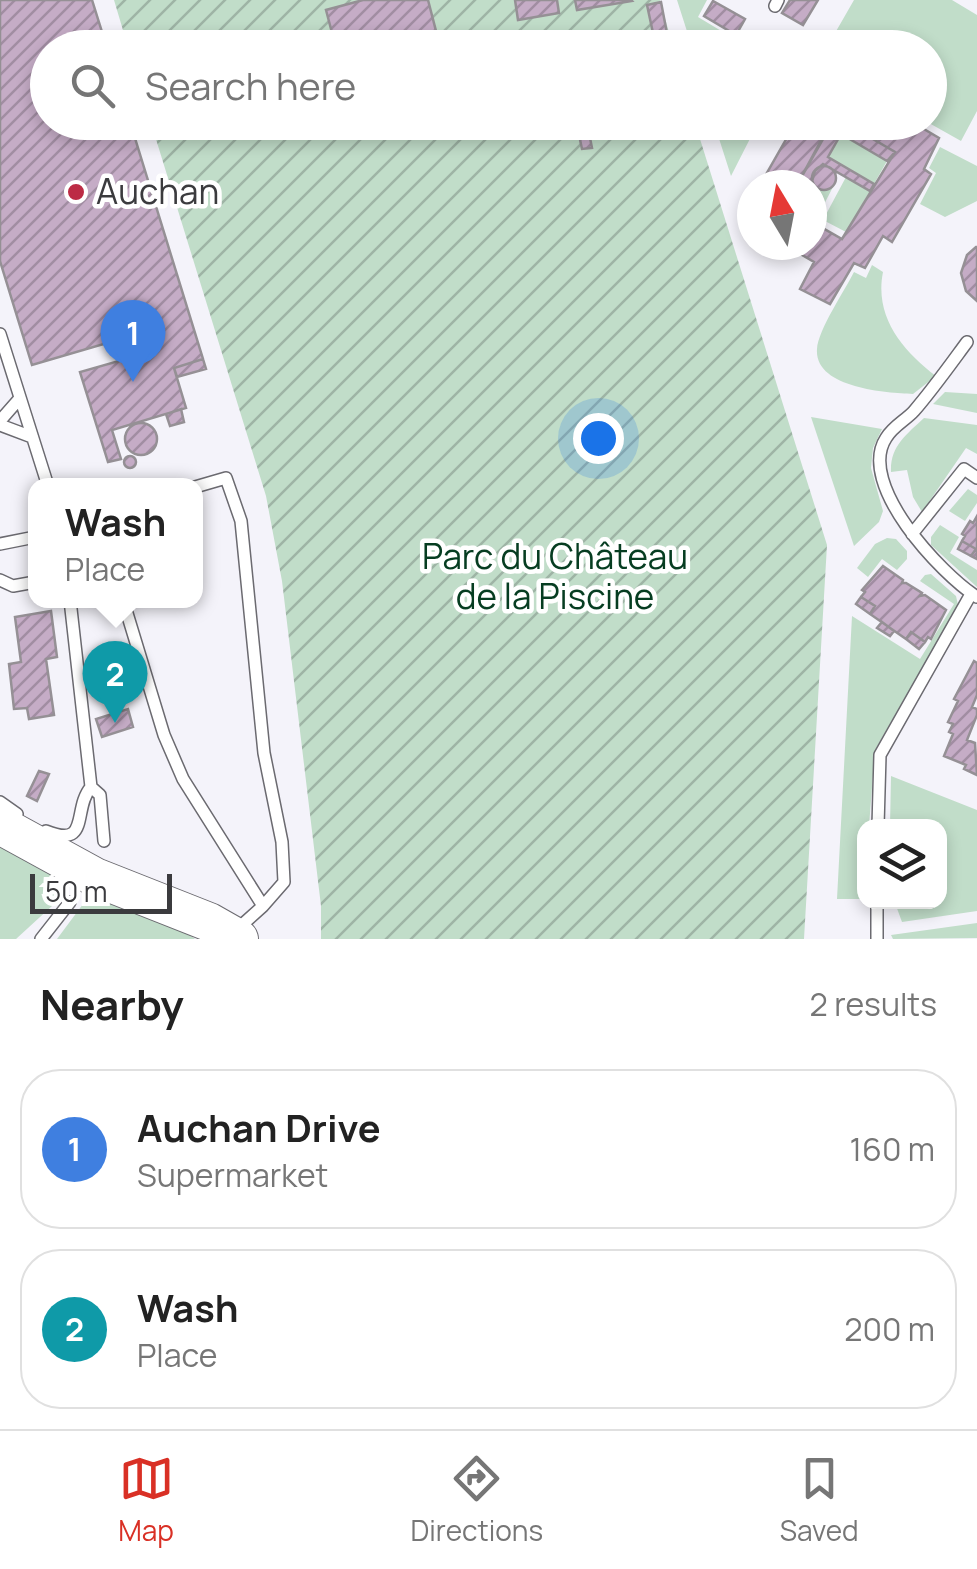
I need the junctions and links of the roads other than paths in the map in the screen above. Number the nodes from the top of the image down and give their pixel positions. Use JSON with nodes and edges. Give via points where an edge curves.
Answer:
{"nodes":[{"id":1,"x":0,"y":334,"type":"edge"},
{"id":2,"x":967,"y":342,"type":"dead end"},
{"id":3,"x":20,"y":398,"type":"junction"},
{"id":4,"x":0,"y":423,"type":"edge"},
{"id":5,"x":32,"y":437,"type":"junction"},
{"id":6,"x":45,"y":478,"type":"edge"},
{"id":7,"x":977,"y":478,"type":"edge"},
{"id":8,"x":203,"y":485,"type":"edge"},
{"id":9,"x":912,"y":534,"type":"junction"},
{"id":10,"x":28,"y":538,"type":"edge"},
{"id":11,"x":0,"y":544,"type":"edge"},
{"id":12,"x":0,"y":580,"type":"edge"},
{"id":13,"x":28,"y":583,"type":"edge"},
{"id":14,"x":974,"y":595,"type":"edge"},
{"id":15,"x":71,"y":608,"type":"edge"},
{"id":16,"x":125,"y":608,"type":"edge"},
{"id":17,"x":91,"y":787,"type":"junction"},
{"id":18,"x":878,"y":819,"type":"edge"},
{"id":19,"x":1,"y":820,"type":"edge"},
{"id":20,"x":104,"y":842,"type":"dead end"},
{"id":21,"x":70,"y":902,"type":"dead end"},
{"id":22,"x":263,"y":906,"type":"junction"},
{"id":23,"x":877,"y":909,"type":"edge"},
{"id":24,"x":225,"y":934,"type":"edge"},
{"id":25,"x":42,"y":939,"type":"edge"},
{"id":26,"x":876,"y":939,"type":"edge"}],
"edges":[{"from":1,"to":3,"type":"lane"},
{"from":2,"to":9,"type":"lane","via":[[886,438],[880,456],[886,491]]},
{"from":3,"to":4,"type":"lane"},
{"from":3,"to":5,"type":"lane"},
{"from":4,"to":5,"type":"lane"},
{"from":5,"to":6,"type":"lane"},
{"from":7,"to":9,"type":"lane","via":[[964,469]]},
{"from":8,"to":22,"type":"lane","via":[[226,478],[241,522],[264,752],[282,842],[284,882]]},
{"from":9,"to":14,"type":"lane"},
{"from":10,"to":11,"type":"lane"},
{"from":12,"to":13,"type":"lane"},
{"from":14,"to":18,"type":"lane","via":[[880,754]]},
{"from":15,"to":17,"type":"lane"},
{"from":16,"to":22,"type":"lane","via":[[183,780]]},
{"from":17,"to":19,"type":"lane","via":[[78,829],[66,836]]},
{"from":17,"to":20,"type":"lane","via":[[100,795]]},
{"from":19,"to":24,"type":"main road","via":[[95,877]]},
{"from":21,"to":25,"type":"lane"},
{"from":22,"to":24,"type":"lane"},
{"from":23,"to":26,"type":"lane"}]}
